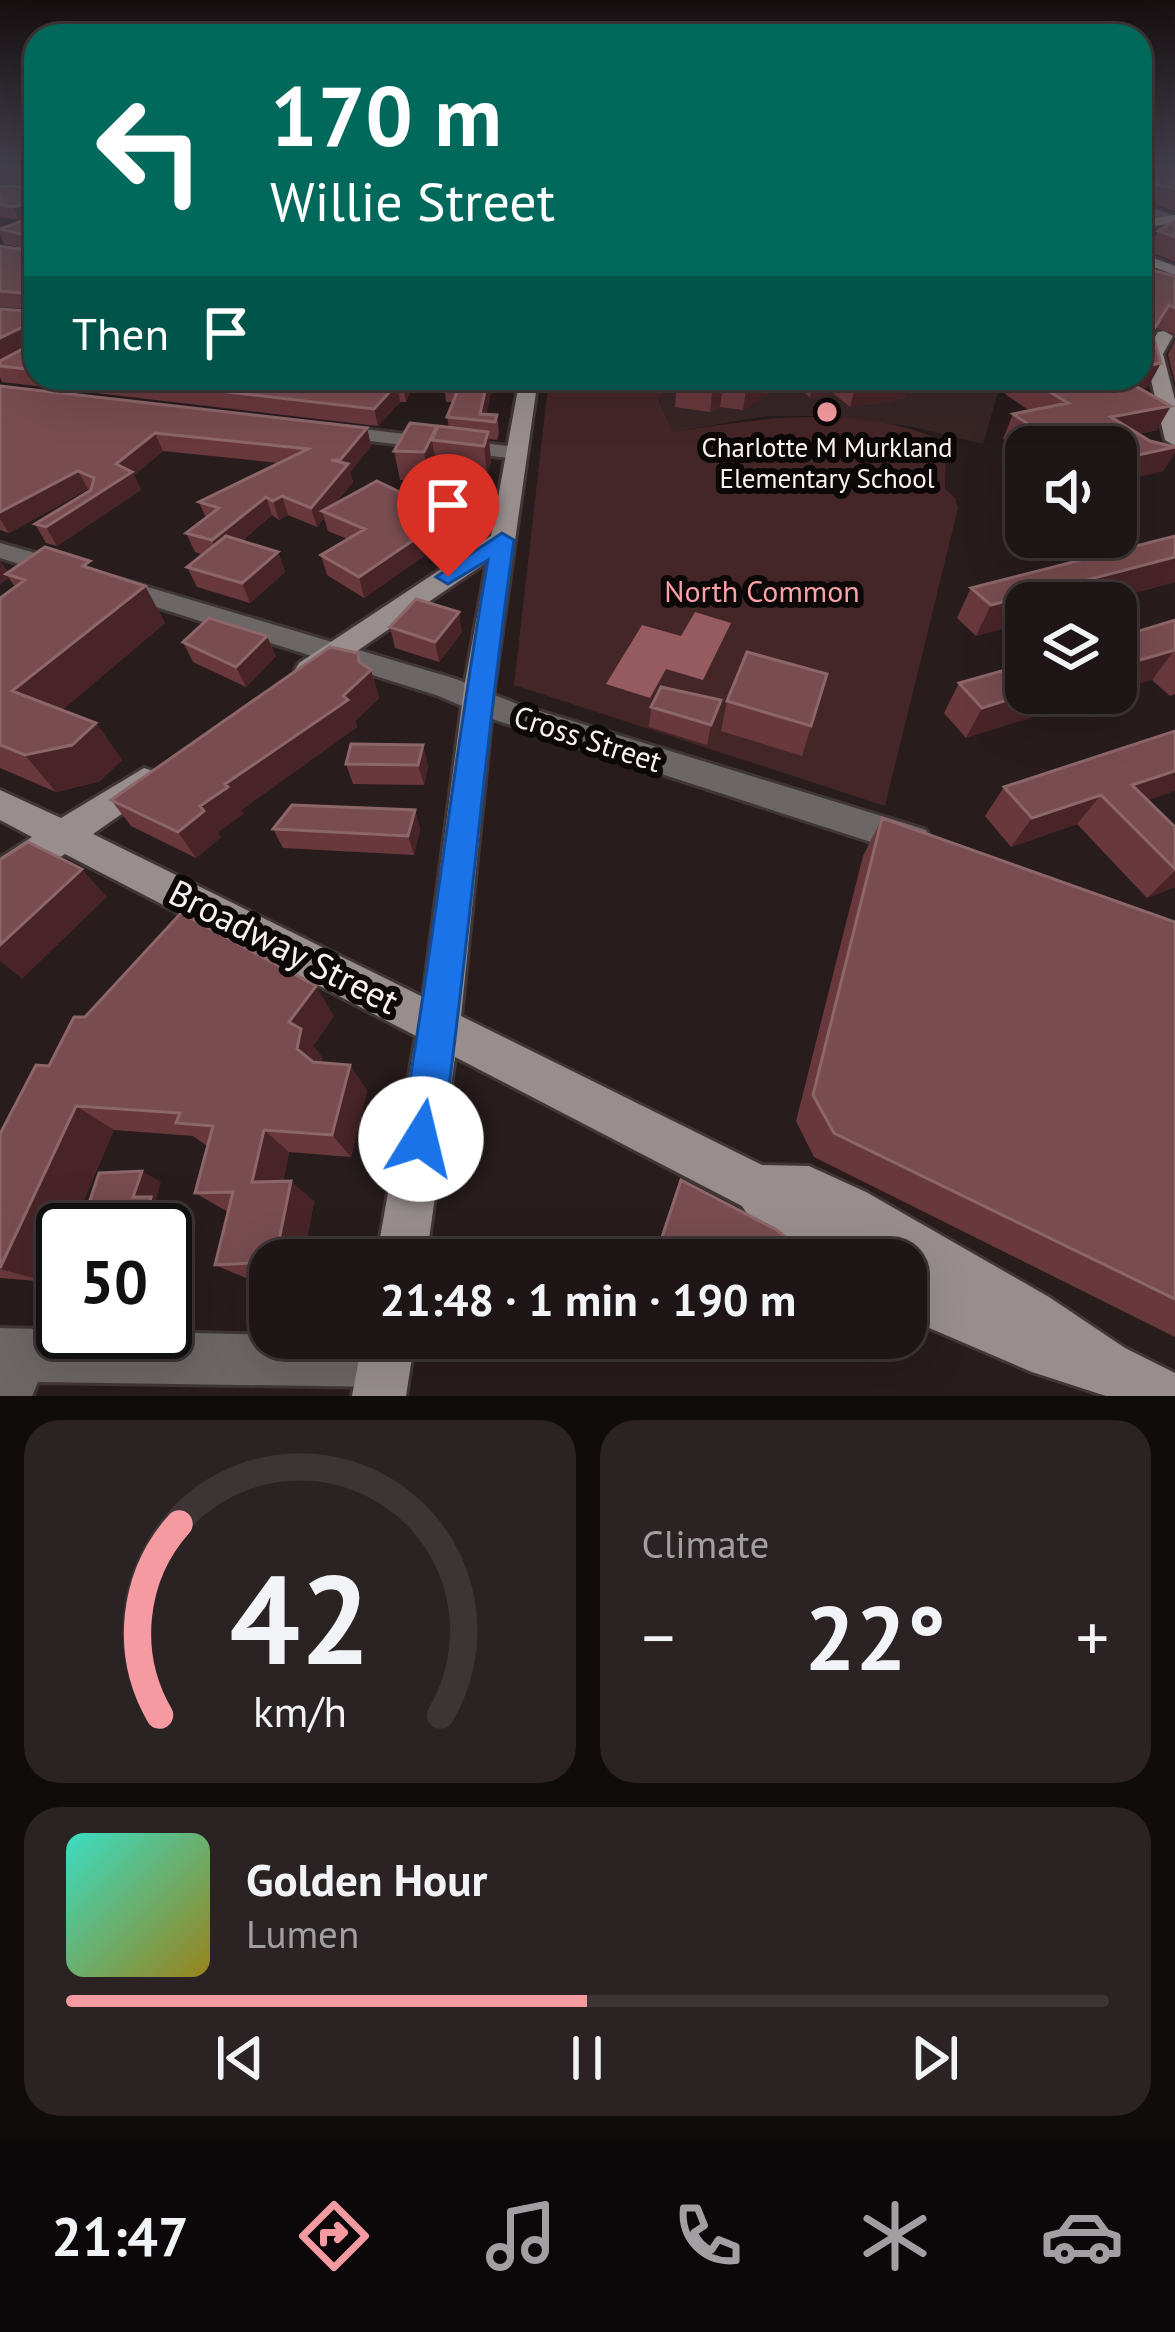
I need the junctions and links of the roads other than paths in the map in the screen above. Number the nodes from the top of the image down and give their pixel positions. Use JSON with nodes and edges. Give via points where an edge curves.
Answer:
{"nodes":[{"id":1,"x":1170,"y":337,"type":"edge"},
{"id":2,"x":527,"y":390,"type":"edge"},
{"id":3,"x":304,"y":428,"type":"edge"},
{"id":4,"x":1175,"y":440,"type":"edge"},
{"id":5,"x":516,"y":453,"type":"junction"},
{"id":6,"x":40,"y":531,"type":"edge"},
{"id":7,"x":502,"y":540,"type":"junction"},
{"id":8,"x":4,"y":551,"type":"edge"},
{"id":9,"x":333,"y":654,"type":"junction"},
{"id":10,"x":275,"y":693,"type":"edge"},
{"id":11,"x":478,"y":700,"type":"junction"},
{"id":12,"x":161,"y":770,"type":"edge"},
{"id":13,"x":0,"y":804,"type":"edge"},
{"id":14,"x":65,"y":835,"type":"junction"},
{"id":15,"x":958,"y":856,"type":"edge"},
{"id":16,"x":0,"y":878,"type":"edge"},
{"id":17,"x":439,"y":1025,"type":"junction"},
{"id":18,"x":759,"y":1189,"type":"junction"},
{"id":19,"x":404,"y":1239,"type":"edge"},
{"id":20,"x":803,"y":1239,"type":"edge"},
{"id":21,"x":927,"y":1301,"type":"edge"},
{"id":22,"x":384,"y":1365,"type":"edge"},
{"id":23,"x":1106,"y":1367,"type":"junction"},
{"id":24,"x":9,"y":1369,"type":"edge"},
{"id":25,"x":1163,"y":1396,"type":"edge"}],
"edges":[{"from":1,"to":4,"type":"main road","via":[[1154,355]]},
{"from":2,"to":5,"type":"main road"},
{"from":3,"to":5,"type":"street"},
{"from":5,"to":7,"type":"main road"},
{"from":6,"to":8,"type":"street"},
{"from":7,"to":9,"type":"main road"},
{"from":7,"to":11,"type":"main road"},
{"from":8,"to":9,"type":"street","name":"Cross Street"},
{"from":9,"to":10,"type":"main road"},
{"from":9,"to":11,"type":"street","name":"Cross Street"},
{"from":11,"to":15,"type":"street","name":"Cross Street"},
{"from":11,"to":17,"type":"main road"},
{"from":12,"to":14,"type":"main road"},
{"from":13,"to":14,"type":"main road","name":"Broadway Street"},
{"from":14,"to":16,"type":"main road"},
{"from":14,"to":17,"type":"main road","name":"Broadway Street"},
{"from":17,"to":18,"type":"main road","name":"Broadway Street"},
{"from":17,"to":19,"type":"main road"},
{"from":18,"to":20,"type":"main road","name":"Broadway Street"},
{"from":18,"to":23,"type":"main road","name":"Broadway Street","via":[[809,1190],[849,1209]]},
{"from":21,"to":23,"type":"main road","name":"Broadway Street"},
{"from":22,"to":24,"type":"street"},
{"from":23,"to":25,"type":"main road","name":"Broadway Street"}]}
